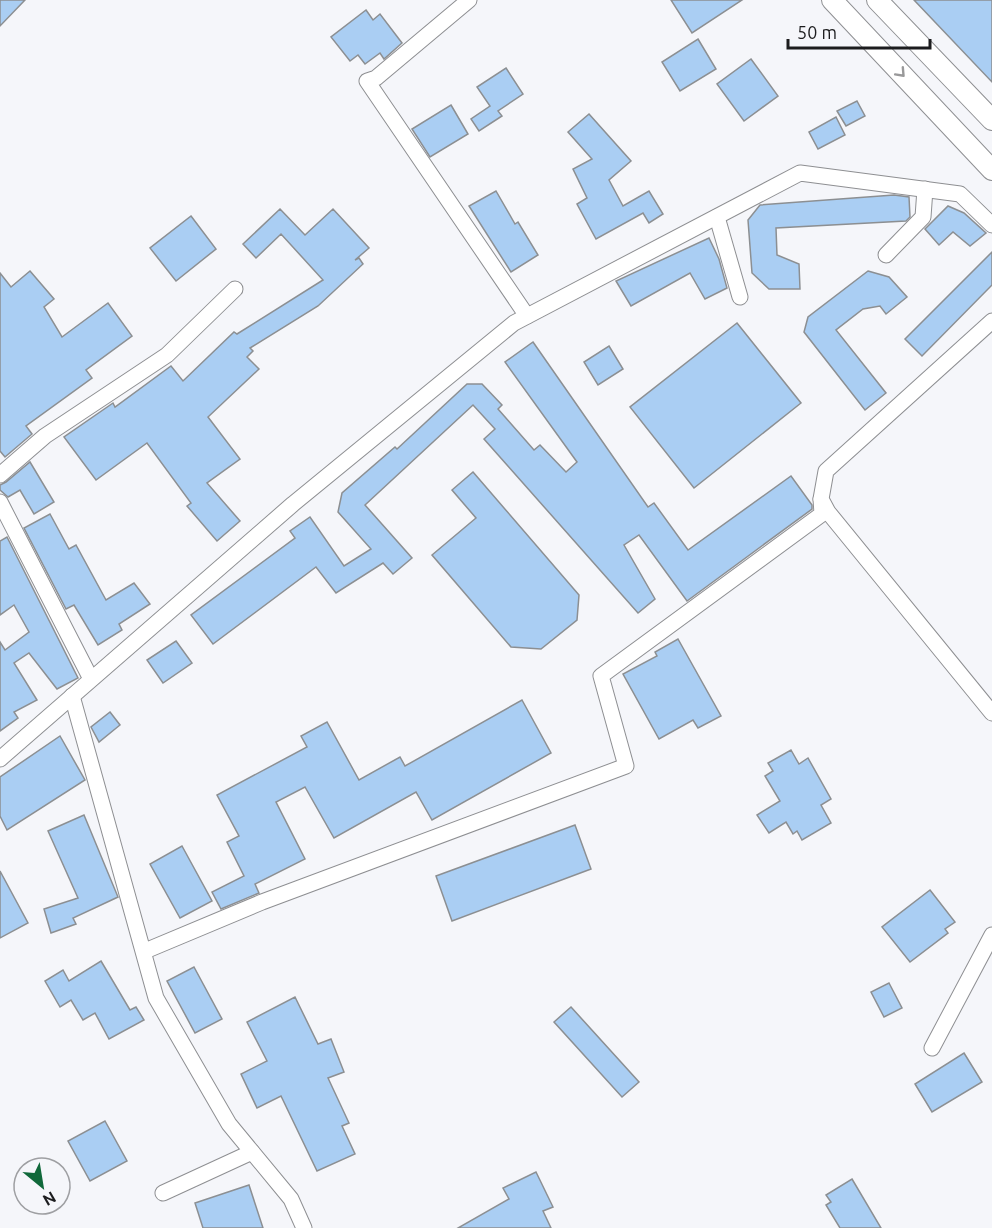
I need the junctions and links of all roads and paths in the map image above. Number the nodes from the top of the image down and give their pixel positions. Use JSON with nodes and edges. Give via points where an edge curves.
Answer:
{"nodes":[{"id":1,"x":469,"y":0,"type":"edge"},
{"id":2,"x":832,"y":0,"type":"edge"},
{"id":3,"x":877,"y":0,"type":"edge"},
{"id":4,"x":853,"y":23,"type":"junction"},
{"id":5,"x":992,"y":120,"type":"edge"},
{"id":6,"x":992,"y":170,"type":"edge"},
{"id":7,"x":925,"y":189,"type":"junction"},
{"id":8,"x":717,"y":217,"type":"junction"},
{"id":9,"x":992,"y":225,"type":"edge"},
{"id":10,"x":886,"y":255,"type":"dead end"},
{"id":11,"x":235,"y":289,"type":"dead end"},
{"id":12,"x":740,"y":297,"type":"dead end"},
{"id":13,"x":527,"y":316,"type":"junction"},
{"id":14,"x":992,"y":321,"type":"edge"},
{"id":15,"x":0,"y":475,"type":"edge"},
{"id":16,"x":821,"y":499,"type":"junction"},
{"id":17,"x":0,"y":502,"type":"edge"},
{"id":18,"x":91,"y":680,"type":"junction"},
{"id":19,"x":72,"y":696,"type":"junction"},
{"id":20,"x":992,"y":713,"type":"edge"},
{"id":21,"x":0,"y":759,"type":"edge"},
{"id":22,"x":992,"y":935,"type":"edge"},
{"id":23,"x":145,"y":951,"type":"junction"},
{"id":24,"x":932,"y":1048,"type":"dead end"},
{"id":25,"x":252,"y":1152,"type":"junction"},
{"id":26,"x":162,"y":1193,"type":"dead end"},
{"id":27,"x":304,"y":1228,"type":"edge"}],
"edges":[{"from":1,"to":13,"type":"street","via":[[376,78],[367,81]]},
{"from":2,"to":4,"type":"street"},
{"from":3,"to":4,"type":"street"},
{"from":3,"to":5,"type":"street"},
{"from":4,"to":6,"type":"street","one_way":true},
{"from":7,"to":8,"type":"street","via":[[800,173]]},
{"from":7,"to":9,"type":"street","via":[[960,194]]},
{"from":7,"to":10,"type":"street","via":[[923,217]]},
{"from":8,"to":12,"type":"street"},
{"from":8,"to":13,"type":"street"},
{"from":11,"to":15,"type":"street","via":[[167,355],[45,436]]},
{"from":13,"to":18,"type":"street","via":[[293,504]]},
{"from":14,"to":16,"type":"street","via":[[826,471]]},
{"from":16,"to":20,"type":"street"},
{"from":16,"to":23,"type":"street","via":[[822,514],[601,676],[626,766],[262,902]]},
{"from":17,"to":18,"type":"street"},
{"from":18,"to":19,"type":"street"},
{"from":19,"to":21,"type":"street"},
{"from":19,"to":23,"type":"street"},
{"from":22,"to":24,"type":"street"},
{"from":23,"to":25,"type":"street","via":[[156,998],[229,1124]]},
{"from":25,"to":26,"type":"street"},
{"from":25,"to":27,"type":"street","via":[[291,1199]]}]}
